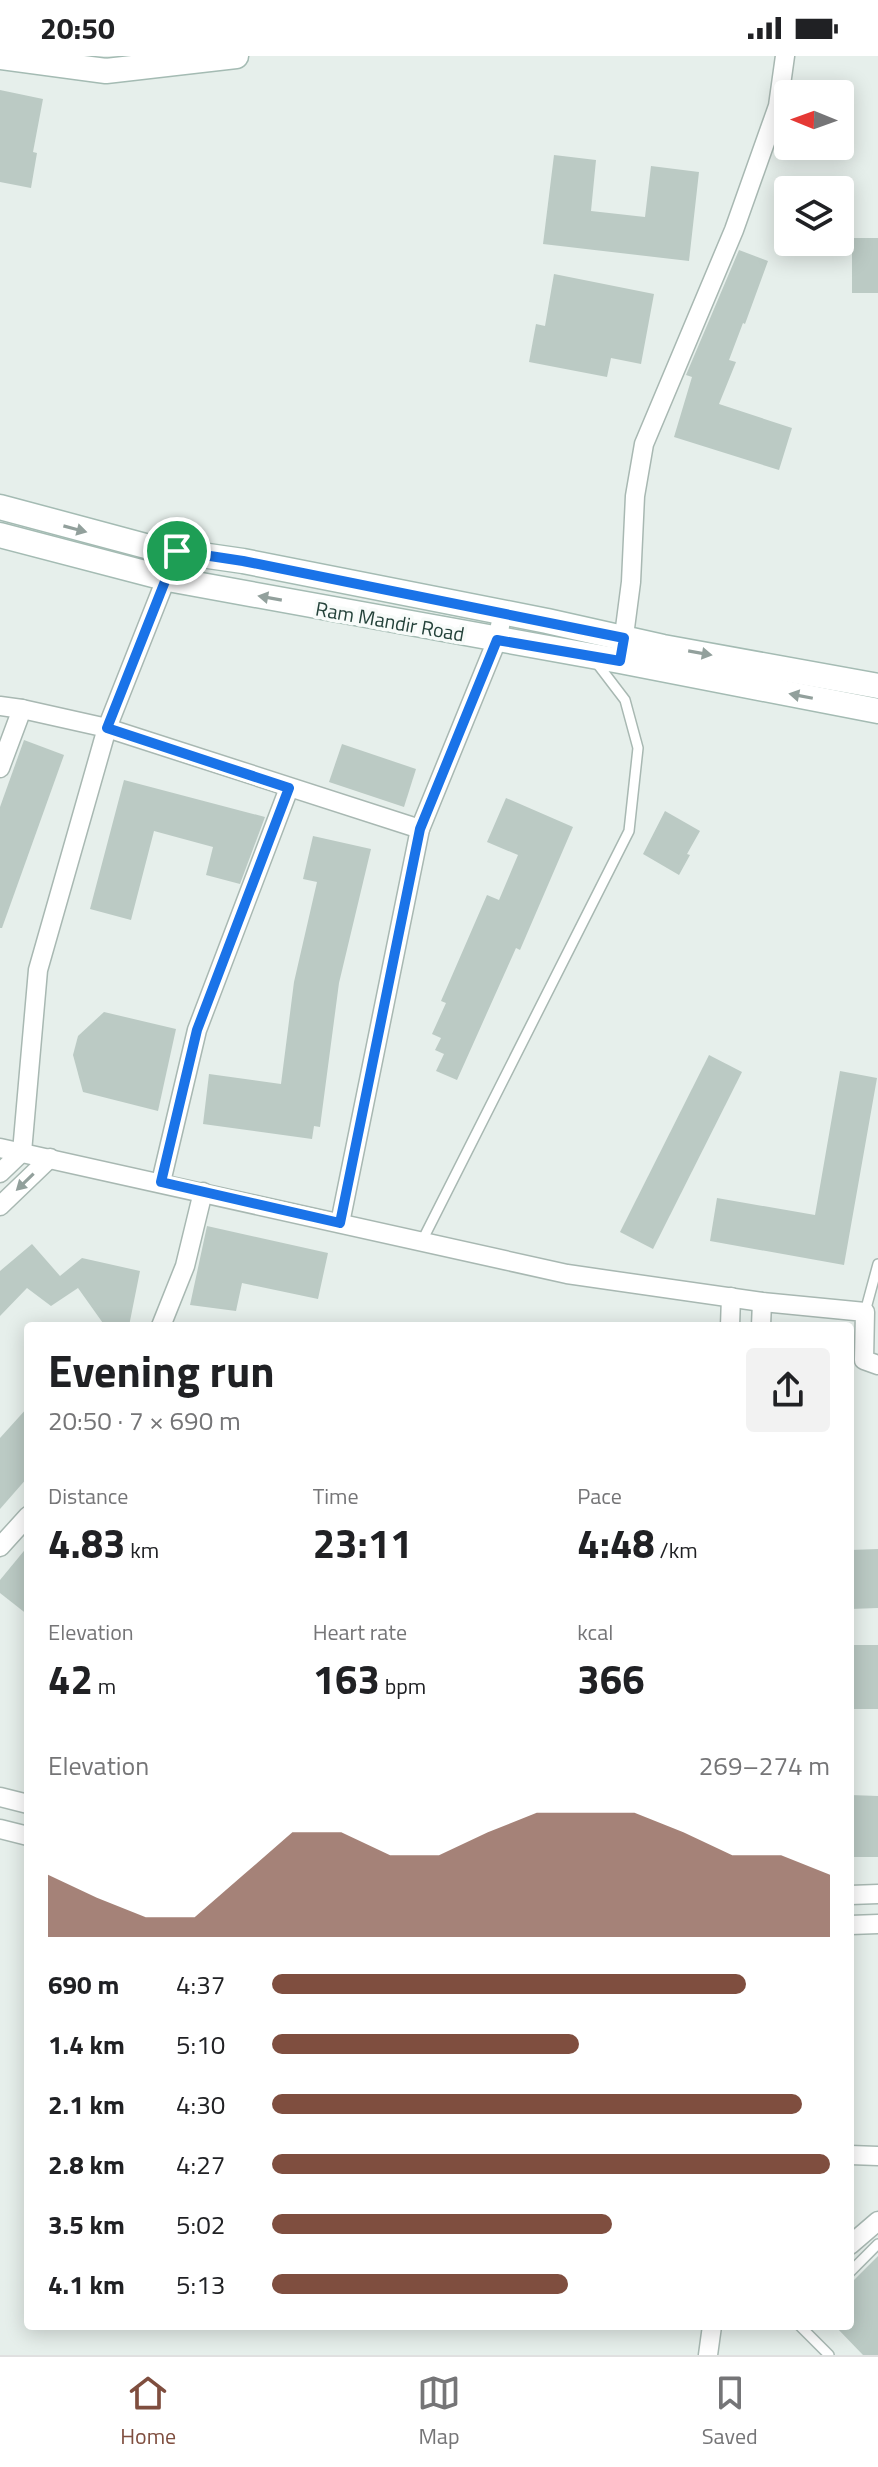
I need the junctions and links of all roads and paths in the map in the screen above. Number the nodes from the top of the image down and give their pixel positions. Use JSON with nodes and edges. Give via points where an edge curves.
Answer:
{"nodes":[{"id":1,"x":785,"y":56,"type":"edge"},
{"id":2,"x":0,"y":57,"type":"edge"},
{"id":3,"x":222,"y":57,"type":"edge"},
{"id":4,"x":0,"y":507,"type":"edge"},
{"id":5,"x":0,"y":535,"type":"edge"},
{"id":6,"x":177,"y":551,"type":"junction"},
{"id":7,"x":168,"y":579,"type":"junction"},
{"id":8,"x":503,"y":612,"type":"junction"},
{"id":9,"x":497,"y":640,"type":"junction"},
{"id":10,"x":622,"y":650,"type":"junction"},
{"id":11,"x":593,"y":658,"type":"junction"},
{"id":12,"x":878,"y":686,"type":"edge"},
{"id":13,"x":0,"y":706,"type":"edge"},
{"id":14,"x":22,"y":709,"type":"junction"},
{"id":15,"x":878,"y":711,"type":"edge"},
{"id":16,"x":107,"y":728,"type":"junction"},
{"id":17,"x":0,"y":768,"type":"edge"},
{"id":18,"x":289,"y":788,"type":"junction"},
{"id":19,"x":420,"y":829,"type":"junction"},
{"id":20,"x":0,"y":1148,"type":"edge"},
{"id":21,"x":22,"y":1152,"type":"junction"},
{"id":22,"x":50,"y":1158,"type":"junction"},
{"id":23,"x":0,"y":1173,"type":"edge"},
{"id":24,"x":161,"y":1182,"type":"junction"},
{"id":25,"x":203,"y":1192,"type":"junction"},
{"id":26,"x":0,"y":1206,"type":"edge"},
{"id":27,"x":340,"y":1223,"type":"junction"},
{"id":28,"x":422,"y":1241,"type":"junction"},
{"id":29,"x":878,"y":1264,"type":"edge"},
{"id":30,"x":731,"y":1297,"type":"junction"},
{"id":31,"x":762,"y":1302,"type":"junction"},
{"id":32,"x":865,"y":1312,"type":"junction"},
{"id":33,"x":163,"y":1322,"type":"edge"},
{"id":34,"x":730,"y":1322,"type":"edge"},
{"id":35,"x":761,"y":1322,"type":"edge"},
{"id":36,"x":878,"y":1365,"type":"edge"},
{"id":37,"x":24,"y":1520,"type":"edge"},
{"id":38,"x":0,"y":1547,"type":"edge"},
{"id":39,"x":0,"y":1797,"type":"edge"},
{"id":40,"x":24,"y":1803,"type":"edge"},
{"id":41,"x":0,"y":1829,"type":"edge"},
{"id":42,"x":24,"y":1835,"type":"edge"},
{"id":43,"x":878,"y":1894,"type":"edge"},
{"id":44,"x":854,"y":1895,"type":"edge"},
{"id":45,"x":878,"y":1924,"type":"edge"},
{"id":46,"x":854,"y":1925,"type":"edge"},
{"id":47,"x":854,"y":2155,"type":"edge"},
{"id":48,"x":878,"y":2156,"type":"edge"},
{"id":49,"x":878,"y":2221,"type":"edge"},
{"id":50,"x":854,"y":2242,"type":"edge"},
{"id":51,"x":878,"y":2244,"type":"edge"},
{"id":52,"x":854,"y":2268,"type":"edge"},
{"id":53,"x":710,"y":2330,"type":"edge"},
{"id":54,"x":804,"y":2330,"type":"edge"},
{"id":55,"x":708,"y":2355,"type":"edge"},
{"id":56,"x":829,"y":2355,"type":"edge"}],
"edges":[{"from":1,"to":10,"type":"street","via":[[778,106],[739,216],[644,444]]},
{"from":2,"to":3,"type":"main road","via":[[106,71]]},
{"from":4,"to":6,"type":"main road","one_way":true},
{"from":5,"to":7,"type":"main road","name":"Ram Mandir Road"},
{"from":6,"to":7,"type":"street"},
{"from":6,"to":8,"type":"main road"},
{"from":9,"to":7,"type":"main road","name":"Ram Mandir Road","one_way":true},
{"from":7,"to":16,"type":"street"},
{"from":8,"to":9,"type":"street"},
{"from":8,"to":10,"type":"main road"},
{"from":9,"to":11,"type":"main road","name":"Ram Mandir Road"},
{"from":9,"to":19,"type":"street"},
{"from":10,"to":11,"type":"main road","name":"Ram Mandir Road"},
{"from":10,"to":12,"type":"main road","one_way":true},
{"from":15,"to":10,"type":"main road","name":"Ram Mandir Road","one_way":true},
{"from":11,"to":28,"type":"lane","via":[[625,700],[638,748],[629,831]]},
{"from":13,"to":14,"type":"street"},
{"from":14,"to":16,"type":"street"},
{"from":14,"to":17,"type":"street"},
{"from":16,"to":18,"type":"street"},
{"from":16,"to":21,"type":"street","via":[[38,970]]},
{"from":18,"to":19,"type":"street"},
{"from":18,"to":24,"type":"street","via":[[197,1030]]},
{"from":19,"to":27,"type":"street"},
{"from":20,"to":21,"type":"street"},
{"from":21,"to":22,"type":"street"},
{"from":21,"to":23,"type":"street"},
{"from":22,"to":24,"type":"street"},
{"from":22,"to":26,"type":"street","one_way":true},
{"from":24,"to":25,"type":"street"},
{"from":25,"to":27,"type":"street"},
{"from":25,"to":33,"type":"street","via":[[185,1266]]},
{"from":27,"to":28,"type":"street"},
{"from":28,"to":30,"type":"street","via":[[567,1274]]},
{"from":29,"to":32,"type":"lane"},
{"from":30,"to":31,"type":"street"},
{"from":30,"to":34,"type":"street"},
{"from":31,"to":32,"type":"street"},
{"from":31,"to":35,"type":"street"},
{"from":32,"to":36,"type":"street","via":[[864,1360]]},
{"from":37,"to":38,"type":"street"},
{"from":39,"to":40,"type":"street"},
{"from":41,"to":42,"type":"street"},
{"from":43,"to":44,"type":"street"},
{"from":45,"to":46,"type":"street"},
{"from":47,"to":48,"type":"street"},
{"from":49,"to":50,"type":"street"},
{"from":51,"to":52,"type":"lane"},
{"from":53,"to":55,"type":"street"},
{"from":54,"to":56,"type":"lane"}]}
